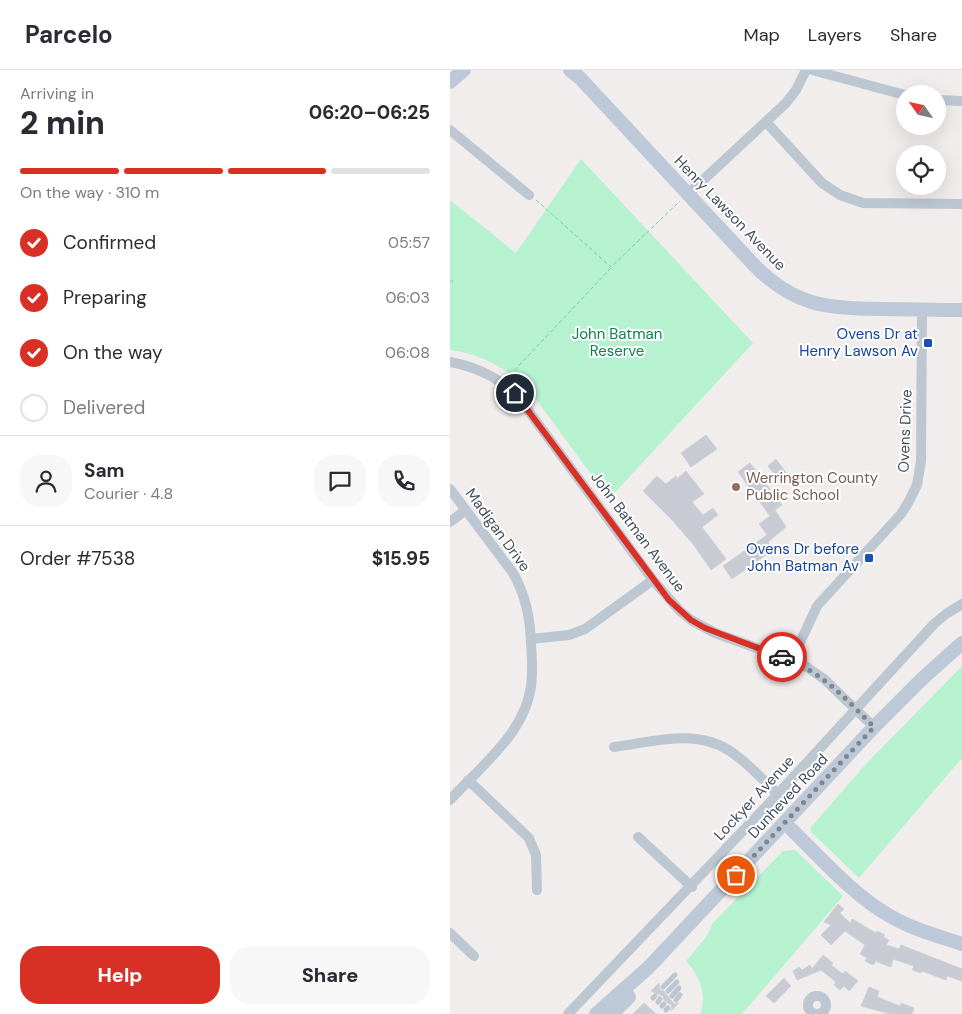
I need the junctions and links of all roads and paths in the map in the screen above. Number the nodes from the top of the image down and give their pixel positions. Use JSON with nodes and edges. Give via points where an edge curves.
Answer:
{"nodes":[{"id":1,"x":464,"y":70,"type":"edge"},
{"id":2,"x":570,"y":70,"type":"edge"},
{"id":3,"x":806,"y":70,"type":"edge"},
{"id":4,"x":812,"y":70,"type":"edge"},
{"id":5,"x":450,"y":82,"type":"edge"},
{"id":6,"x":896,"y":93,"type":"edge"},
{"id":7,"x":946,"y":100,"type":"edge"},
{"id":8,"x":962,"y":101,"type":"edge"},
{"id":9,"x":766,"y":122,"type":"junction"},
{"id":10,"x":450,"y":130,"type":"edge"},
{"id":11,"x":688,"y":194,"type":"junction"},
{"id":12,"x":529,"y":195,"type":"joint"},
{"id":13,"x":962,"y":204,"type":"edge"},
{"id":14,"x":611,"y":267,"type":"junction"},
{"id":15,"x":450,"y":280,"type":"edge"},
{"id":16,"x":454,"y":283,"type":"dead end"},
{"id":17,"x":922,"y":310,"type":"junction"},
{"id":18,"x":962,"y":310,"type":"edge"},
{"id":19,"x":450,"y":362,"type":"edge"},
{"id":20,"x":510,"y":375,"type":"dead end"},
{"id":21,"x":450,"y":489,"type":"edge"},
{"id":22,"x":466,"y":510,"type":"junction"},
{"id":23,"x":450,"y":522,"type":"edge"},
{"id":24,"x":654,"y":580,"type":"junction"},
{"id":25,"x":962,"y":604,"type":"edge"},
{"id":26,"x":531,"y":639,"type":"junction"},
{"id":27,"x":962,"y":643,"type":"edge"},
{"id":28,"x":962,"y":651,"type":"edge"},
{"id":29,"x":792,"y":660,"type":"junction"},
{"id":30,"x":857,"y":710,"type":"junction"},
{"id":31,"x":896,"y":718,"type":"junction"},
{"id":32,"x":874,"y":727,"type":"junction"},
{"id":33,"x":614,"y":747,"type":"dead end"},
{"id":34,"x":869,"y":747,"type":"junction"},
{"id":35,"x":468,"y":780,"type":"junction"},
{"id":36,"x":778,"y":794,"type":"junction"},
{"id":37,"x":450,"y":800,"type":"edge"},
{"id":38,"x":794,"y":814,"type":"junction"},
{"id":39,"x":791,"y":829,"type":"junction"},
{"id":40,"x":776,"y":833,"type":"junction"},
{"id":41,"x":638,"y":837,"type":"dead end"},
{"id":42,"x":692,"y":887,"type":"junction"},
{"id":43,"x":537,"y":890,"type":"dead end"},
{"id":44,"x":450,"y":933,"type":"edge"},
{"id":45,"x":962,"y":944,"type":"edge"},
{"id":46,"x":474,"y":956,"type":"dead end"},
{"id":47,"x":675,"y":975,"type":"dead end"},
{"id":48,"x":677,"y":982,"type":"dead end"},
{"id":49,"x":679,"y":988,"type":"dead end"},
{"id":50,"x":672,"y":994,"type":"junction"},
{"id":51,"x":568,"y":1014,"type":"edge"},
{"id":52,"x":596,"y":1014,"type":"edge"},
{"id":53,"x":612,"y":1014,"type":"edge"}],
"edges":[{"from":1,"to":5,"type":"main road"},
{"from":2,"to":11,"type":"main road","name":"Henry Lawson Avenue"},
{"from":3,"to":9,"type":"street","via":[[791,97]]},
{"from":4,"to":6,"type":"street"},
{"from":7,"to":8,"type":"street"},
{"from":9,"to":11,"type":"street"},
{"from":9,"to":13,"type":"street","via":[[822,183],[846,198],[868,203]]},
{"from":10,"to":12,"type":"street"},
{"from":11,"to":14,"type":"path"},
{"from":11,"to":17,"type":"main road","name":"Henry Lawson Avenue","via":[[763,274],[795,296],[833,308]]},
{"from":12,"to":14,"type":"path"},
{"from":14,"to":20,"type":"path"},
{"from":15,"to":16,"type":"path"},
{"from":17,"to":18,"type":"main road","name":"Henry Lawson Avenue"},
{"from":17,"to":29,"type":"street","name":"Ovens Drive","via":[[921,461],[914,494],[901,514],[817,606]]},
{"from":19,"to":24,"type":"street","name":"John Batman Avenue","via":[[486,372],[515,393]]},
{"from":21,"to":22,"type":"street","name":"Madigan Drive"},
{"from":22,"to":23,"type":"street"},
{"from":22,"to":26,"type":"street","name":"Madigan Drive","via":[[521,588]]},
{"from":24,"to":26,"type":"street","via":[[585,629],[569,635]]},
{"from":24,"to":29,"type":"street","name":"John Batman Avenue","via":[[679,610],[705,628]]},
{"from":25,"to":30,"type":"street","name":"Lockyer Avenue","via":[[939,620]]},
{"from":26,"to":35,"type":"street","name":"Madigan Drive","via":[[532,684],[524,711],[511,734]]},
{"from":27,"to":32,"type":"main road","name":"Dunheved Road"},
{"from":28,"to":31,"type":"main road","name":"Dunheved Road"},
{"from":29,"to":30,"type":"street","name":"John Batman Avenue","via":[[817,674]]},
{"from":30,"to":32,"type":"street","name":"John Batman Avenue"},
{"from":30,"to":36,"type":"street","name":"Lockyer Avenue"},
{"from":31,"to":32,"type":"main road"},
{"from":31,"to":34,"type":"main road","name":"Dunheved Road"},
{"from":32,"to":34,"type":"main road"},
{"from":32,"to":38,"type":"main road","name":"Dunheved Road"},
{"from":33,"to":36,"type":"street","via":[[676,738],[708,741],[735,754]]},
{"from":34,"to":39,"type":"main road","name":"Dunheved Road"},
{"from":35,"to":37,"type":"street","name":"Madigan Drive"},
{"from":35,"to":43,"type":"street","via":[[529,838],[536,855]]},
{"from":36,"to":42,"type":"street","name":"Lockyer Avenue"},
{"from":38,"to":39,"type":"main road"},
{"from":38,"to":40,"type":"main road","name":"Dunheved Road"},
{"from":39,"to":40,"type":"main road"},
{"from":39,"to":45,"type":"main road","via":[[878,909],[903,923]]},
{"from":39,"to":53,"type":"main road","name":"Dunheved Road"},
{"from":40,"to":52,"type":"main road","name":"Dunheved Road","via":[[649,966]]},
{"from":41,"to":42,"type":"street"},
{"from":42,"to":51,"type":"street","name":"Lockyer Avenue"},
{"from":44,"to":46,"type":"street"},
{"from":47,"to":50,"type":"lane"},
{"from":48,"to":50,"type":"lane"},
{"from":49,"to":50,"type":"lane"}]}
